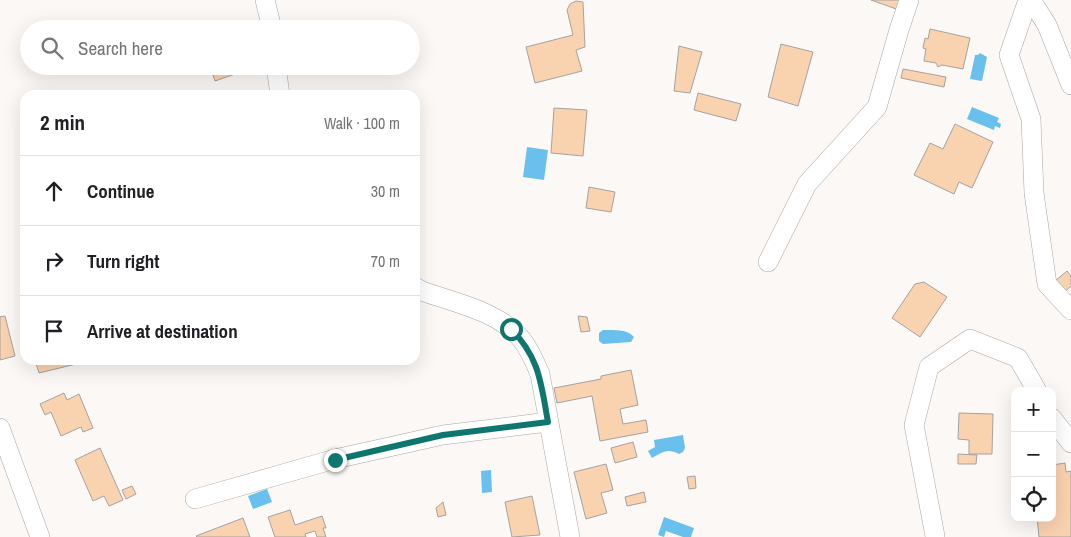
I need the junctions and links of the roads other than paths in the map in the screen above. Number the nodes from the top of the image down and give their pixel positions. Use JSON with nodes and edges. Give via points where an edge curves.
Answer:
{"nodes":[{"id":1,"x":265,"y":0,"type":"edge"},
{"id":2,"x":909,"y":0,"type":"edge"},
{"id":3,"x":1029,"y":0,"type":"edge"},
{"id":4,"x":270,"y":20,"type":"edge"},
{"id":5,"x":277,"y":75,"type":"edge"},
{"id":6,"x":1071,"y":85,"type":"edge"},
{"id":7,"x":279,"y":90,"type":"edge"},
{"id":8,"x":768,"y":262,"type":"dead end"},
{"id":9,"x":420,"y":290,"type":"edge"},
{"id":10,"x":1071,"y":310,"type":"edge"},
{"id":11,"x":1035,"y":387,"type":"edge"},
{"id":12,"x":548,"y":422,"type":"junction"},
{"id":13,"x":1056,"y":423,"type":"edge"},
{"id":14,"x":0,"y":428,"type":"edge"},
{"id":15,"x":1071,"y":443,"type":"edge"},
{"id":16,"x":195,"y":499,"type":"dead end"},
{"id":17,"x":935,"y":536,"type":"edge"},
{"id":18,"x":40,"y":537,"type":"edge"},
{"id":19,"x":570,"y":537,"type":"edge"}],
"edges":[{"from":1,"to":4,"type":"street"},
{"from":2,"to":8,"type":"street","via":[[877,107],[807,184]]},
{"from":3,"to":6,"type":"street","via":[[1047,25]]},
{"from":3,"to":10,"type":"street","via":[[1009,55],[1031,119],[1034,194],[1047,284]]},
{"from":5,"to":7,"type":"street"},
{"from":9,"to":12,"type":"street","via":[[498,320],[522,340],[540,374]]},
{"from":11,"to":17,"type":"street","via":[[1018,358],[970,339],[929,367],[914,425]]},
{"from":12,"to":16,"type":"street","via":[[443,435],[335,460]]},
{"from":12,"to":19,"type":"street"},
{"from":13,"to":15,"type":"street"},
{"from":14,"to":18,"type":"street"}]}
